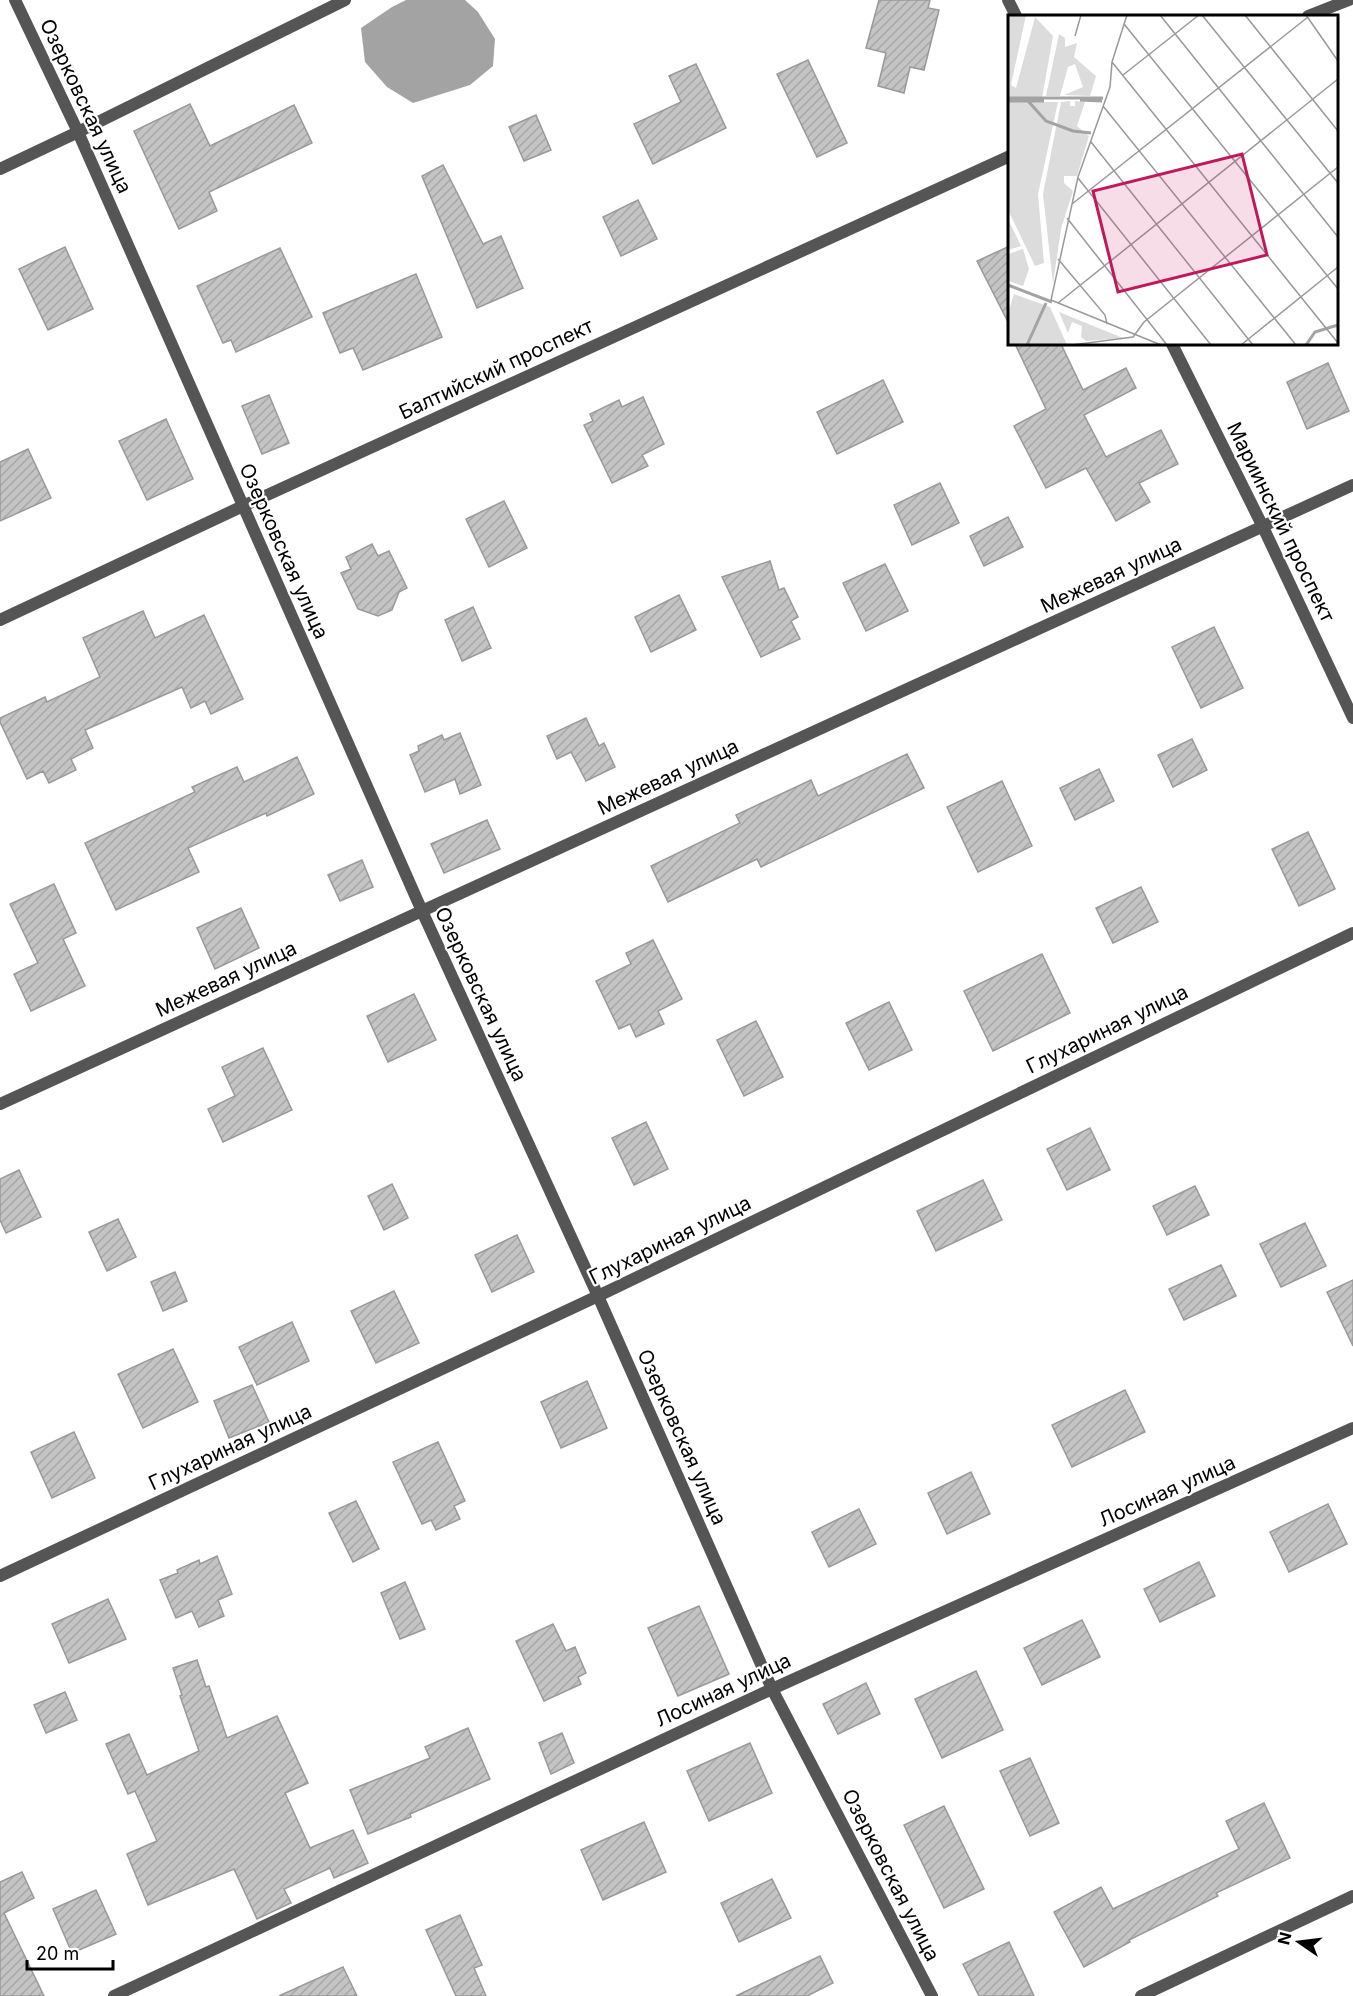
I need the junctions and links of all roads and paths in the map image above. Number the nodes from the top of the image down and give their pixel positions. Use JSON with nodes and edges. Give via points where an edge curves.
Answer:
{"nodes":[{"id":1,"x":15,"y":0,"type":"edge"},
{"id":2,"x":345,"y":0,"type":"edge"},
{"id":3,"x":1008,"y":0,"type":"edge"},
{"id":4,"x":1349,"y":0,"type":"edge"},
{"id":5,"x":1016,"y":15,"type":"edge"},
{"id":6,"x":1311,"y":15,"type":"edge"},
{"id":7,"x":78,"y":132,"type":"junction"},
{"id":8,"x":1008,"y":157,"type":"edge"},
{"id":9,"x":0,"y":169,"type":"edge"},
{"id":10,"x":1172,"y":345,"type":"edge"},
{"id":11,"x":1353,"y":485,"type":"edge"},
{"id":12,"x":243,"y":506,"type":"junction"},
{"id":13,"x":1263,"y":527,"type":"junction"},
{"id":14,"x":0,"y":620,"type":"edge"},
{"id":15,"x":1353,"y":718,"type":"edge"},
{"id":16,"x":422,"y":911,"type":"junction"},
{"id":17,"x":1353,"y":933,"type":"edge"},
{"id":18,"x":0,"y":1104,"type":"edge"},
{"id":19,"x":598,"y":1296,"type":"junction"},
{"id":20,"x":1353,"y":1428,"type":"edge"},
{"id":21,"x":0,"y":1576,"type":"edge"},
{"id":22,"x":772,"y":1689,"type":"junction"},
{"id":23,"x":1353,"y":1896,"type":"edge"},
{"id":24,"x":114,"y":1996,"type":"edge"},
{"id":25,"x":932,"y":1996,"type":"edge"},
{"id":26,"x":1141,"y":1996,"type":"edge"}],
"edges":[{"from":1,"to":7,"type":"street","name":"Озерковская улица"},
{"from":2,"to":7,"type":"street"},
{"from":3,"to":5,"type":"street"},
{"from":4,"to":6,"type":"street"},
{"from":7,"to":9,"type":"street"},
{"from":7,"to":12,"type":"street","name":"Озерковская улица"},
{"from":8,"to":12,"type":"street","name":"Балтийский проспект"},
{"from":10,"to":13,"type":"street","name":"Мариинский проспект"},
{"from":11,"to":13,"type":"street","name":"Межевая улица"},
{"from":12,"to":14,"type":"street","name":"Балтийский проспект"},
{"from":12,"to":16,"type":"street","name":"Озерковская улица"},
{"from":13,"to":15,"type":"street","name":"Мариинский проспект"},
{"from":13,"to":16,"type":"street","name":"Межевая улица"},
{"from":16,"to":18,"type":"street","name":"Межевая улица"},
{"from":16,"to":19,"type":"street","name":"Озерковская улица"},
{"from":17,"to":19,"type":"street","name":"Глухариная улица"},
{"from":19,"to":21,"type":"street","name":"Глухариная улица"},
{"from":19,"to":22,"type":"street","name":"Озерковская улица"},
{"from":20,"to":22,"type":"street","name":"Лосиная улица"},
{"from":22,"to":24,"type":"street","name":"Лосиная улица"},
{"from":22,"to":25,"type":"street","name":"Озерковская улица"},
{"from":23,"to":26,"type":"street"}]}
